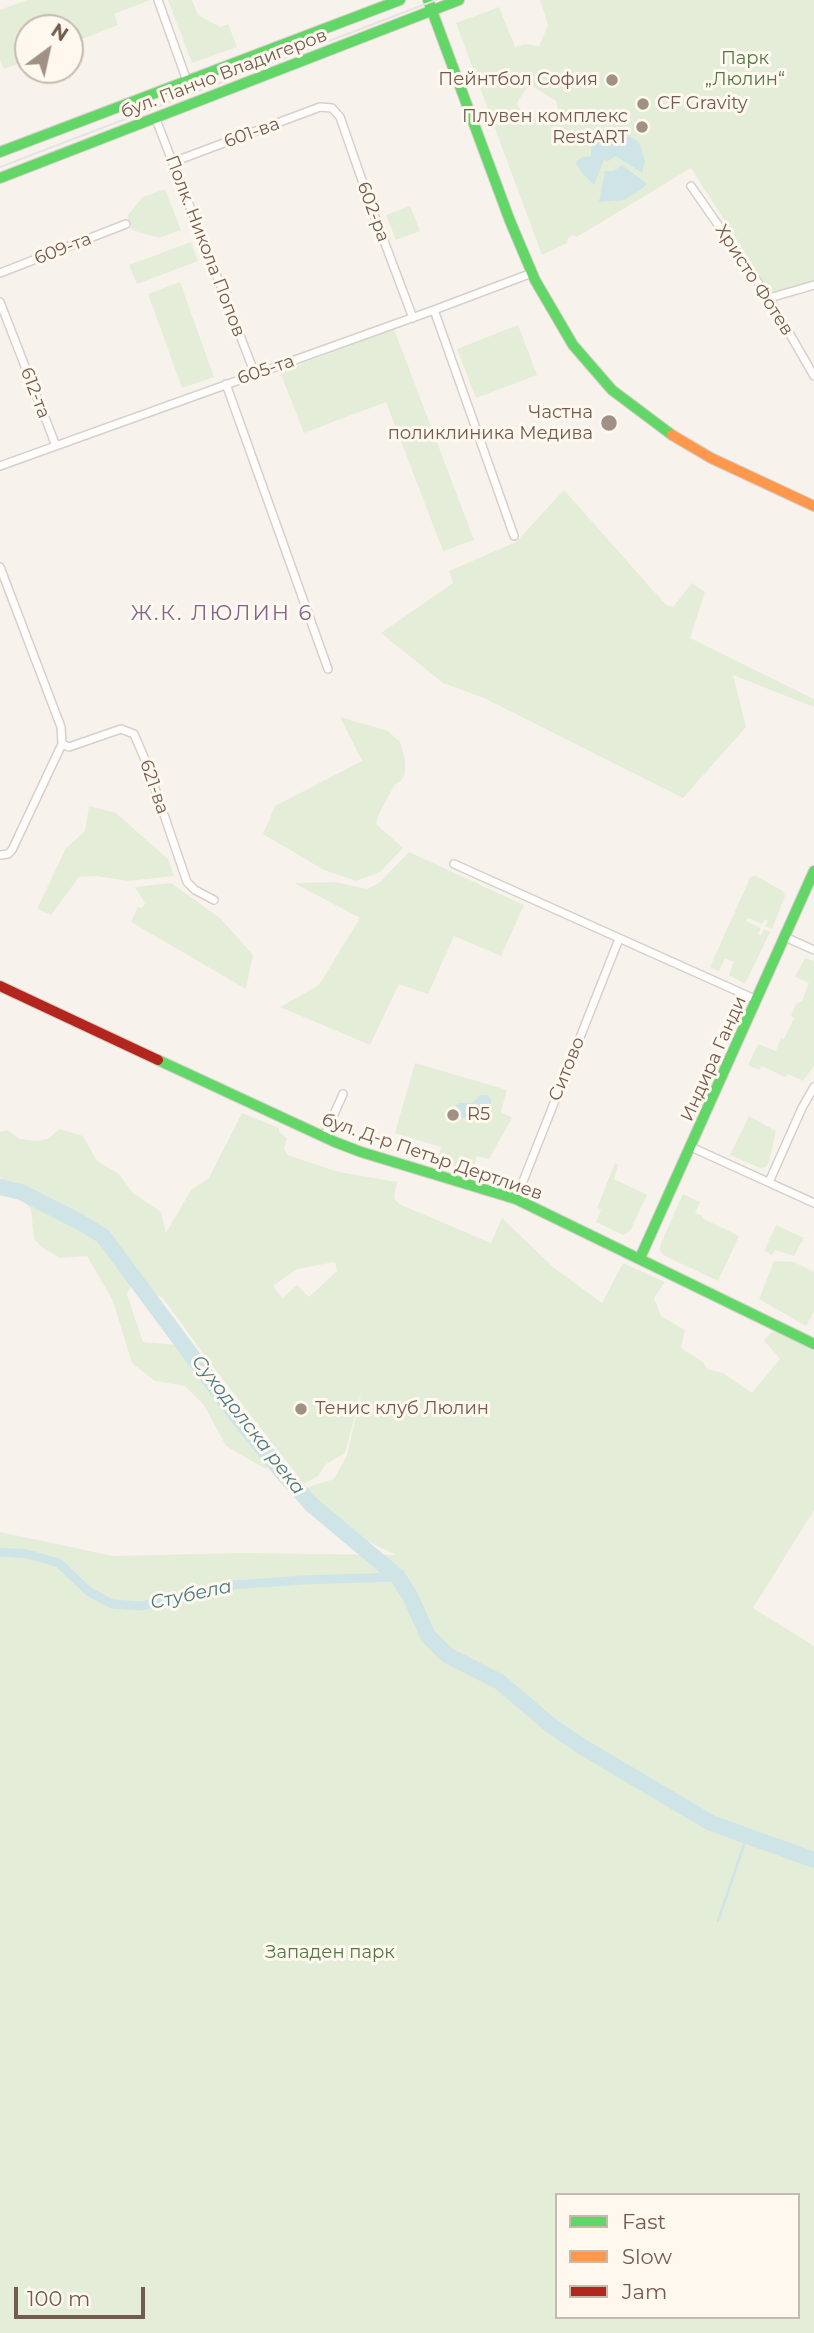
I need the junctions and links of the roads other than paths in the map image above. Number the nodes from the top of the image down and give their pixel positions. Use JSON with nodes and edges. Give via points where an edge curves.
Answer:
{"nodes":[{"id":1,"x":158,"y":0,"type":"edge"},
{"id":2,"x":400,"y":0,"type":"edge"},
{"id":3,"x":459,"y":0,"type":"edge"},
{"id":4,"x":430,"y":5,"type":"edge"},
{"id":5,"x":187,"y":81,"type":"junction"},
{"id":6,"x":332,"y":108,"type":"joint"},
{"id":7,"x":155,"y":117,"type":"junction"},
{"id":8,"x":0,"y":152,"type":"edge"},
{"id":9,"x":173,"y":162,"type":"junction"},
{"id":10,"x":0,"y":178,"type":"edge"},
{"id":11,"x":691,"y":186,"type":"dead end"},
{"id":12,"x":126,"y":225,"type":"dead end"},
{"id":13,"x":0,"y":273,"type":"edge"},
{"id":14,"x":532,"y":273,"type":"junction"},
{"id":15,"x":814,"y":285,"type":"edge"},
{"id":16,"x":769,"y":298,"type":"junction"},
{"id":17,"x":0,"y":302,"type":"edge"},
{"id":18,"x":434,"y":310,"type":"junction"},
{"id":19,"x":413,"y":318,"type":"junction"},
{"id":20,"x":255,"y":374,"type":"junction"},
{"id":21,"x":814,"y":376,"type":"edge"},
{"id":22,"x":226,"y":384,"type":"junction"},
{"id":23,"x":55,"y":446,"type":"junction"},
{"id":24,"x":0,"y":466,"type":"edge"},
{"id":25,"x":814,"y":506,"type":"edge"},
{"id":26,"x":514,"y":536,"type":"dead end"},
{"id":27,"x":0,"y":567,"type":"edge"},
{"id":28,"x":328,"y":669,"type":"dead end"},
{"id":29,"x":62,"y":744,"type":"junction"},
{"id":30,"x":0,"y":855,"type":"edge"},
{"id":31,"x":454,"y":864,"type":"dead end"},
{"id":32,"x":814,"y":871,"type":"edge"},
{"id":33,"x":214,"y":900,"type":"dead end"},
{"id":34,"x":785,"y":937,"type":"junction"},
{"id":35,"x":619,"y":939,"type":"junction"},
{"id":36,"x":814,"y":950,"type":"edge"},
{"id":37,"x":1,"y":987,"type":"edge"},
{"id":38,"x":757,"y":1000,"type":"junction"},
{"id":39,"x":814,"y":1087,"type":"edge"},
{"id":40,"x":343,"y":1094,"type":"dead end"},
{"id":41,"x":324,"y":1137,"type":"junction"},
{"id":42,"x":691,"y":1147,"type":"junction"},
{"id":43,"x":769,"y":1182,"type":"junction"},
{"id":44,"x":516,"y":1199,"type":"junction"},
{"id":45,"x":814,"y":1203,"type":"edge"},
{"id":46,"x":640,"y":1258,"type":"junction"},
{"id":47,"x":814,"y":1344,"type":"edge"}],
"edges":[{"from":1,"to":5,"type":"street"},
{"from":2,"to":5,"type":"main road","name":"бул. Панчо Владигеров"},
{"from":3,"to":4,"type":"main road","name":"бул. Панчо Владигеров"},
{"from":4,"to":7,"type":"main road","name":"бул. Панчо Владигеров"},
{"from":4,"to":14,"type":"main road"},
{"from":5,"to":8,"type":"main road","name":"бул. Панчо Владигеров"},
{"from":6,"to":9,"type":"street","name":"601-ва","via":[[320,107]]},
{"from":6,"to":19,"type":"street","name":"602-ра","via":[[340,117]]},
{"from":7,"to":9,"type":"street","name":"Полк. Никола Попов"},
{"from":7,"to":10,"type":"main road","name":"бул. Панчо Владигеров"},
{"from":9,"to":20,"type":"street","name":"Полк. Никола Попов"},
{"from":11,"to":16,"type":"street","name":"Христо Фотев"},
{"from":12,"to":13,"type":"street","name":"609-та"},
{"from":14,"to":18,"type":"street","name":"605-та"},
{"from":14,"to":25,"type":"main road","via":[[568,338],[629,405],[701,453]]},
{"from":15,"to":16,"type":"street"},
{"from":16,"to":21,"type":"street","name":"Христо Фотев"},
{"from":17,"to":23,"type":"street","name":"612-та"},
{"from":18,"to":19,"type":"street","name":"605-та"},
{"from":18,"to":26,"type":"street"},
{"from":19,"to":20,"type":"street","name":"605-та"},
{"from":20,"to":22,"type":"street","name":"605-та"},
{"from":22,"to":23,"type":"street","name":"605-та"},
{"from":22,"to":28,"type":"street"},
{"from":23,"to":24,"type":"street","name":"605-та"},
{"from":27,"to":29,"type":"street","via":[[61,727]]},
{"from":29,"to":30,"type":"street","via":[[12,850]]},
{"from":29,"to":33,"type":"street","name":"621-ва","via":[[69,747],[121,729],[134,734],[187,882]]},
{"from":31,"to":35,"type":"street"},
{"from":32,"to":34,"type":"main road","name":"Индира Ганди"},
{"from":34,"to":36,"type":"street"},
{"from":34,"to":38,"type":"main road","name":"Индира Ганди"},
{"from":35,"to":38,"type":"street"},
{"from":35,"to":44,"type":"street","name":"Ситово"},
{"from":37,"to":41,"type":"main road","name":"бул. Д-р Петър Дертлиев"},
{"from":38,"to":42,"type":"main road","name":"Индира Ганди"},
{"from":39,"to":43,"type":"street"},
{"from":40,"to":41,"type":"street"},
{"from":41,"to":44,"type":"main road","name":"бул. Д-р Петър Дертлиев","via":[[361,1153]]},
{"from":42,"to":43,"type":"street"},
{"from":42,"to":46,"type":"main road","name":"Индира Ганди"},
{"from":43,"to":45,"type":"street"},
{"from":44,"to":46,"type":"main road","name":"бул. Д-р Петър Дертлиев"},
{"from":46,"to":47,"type":"main road","name":"бул. Д-р Петър Дертлиев"}]}
